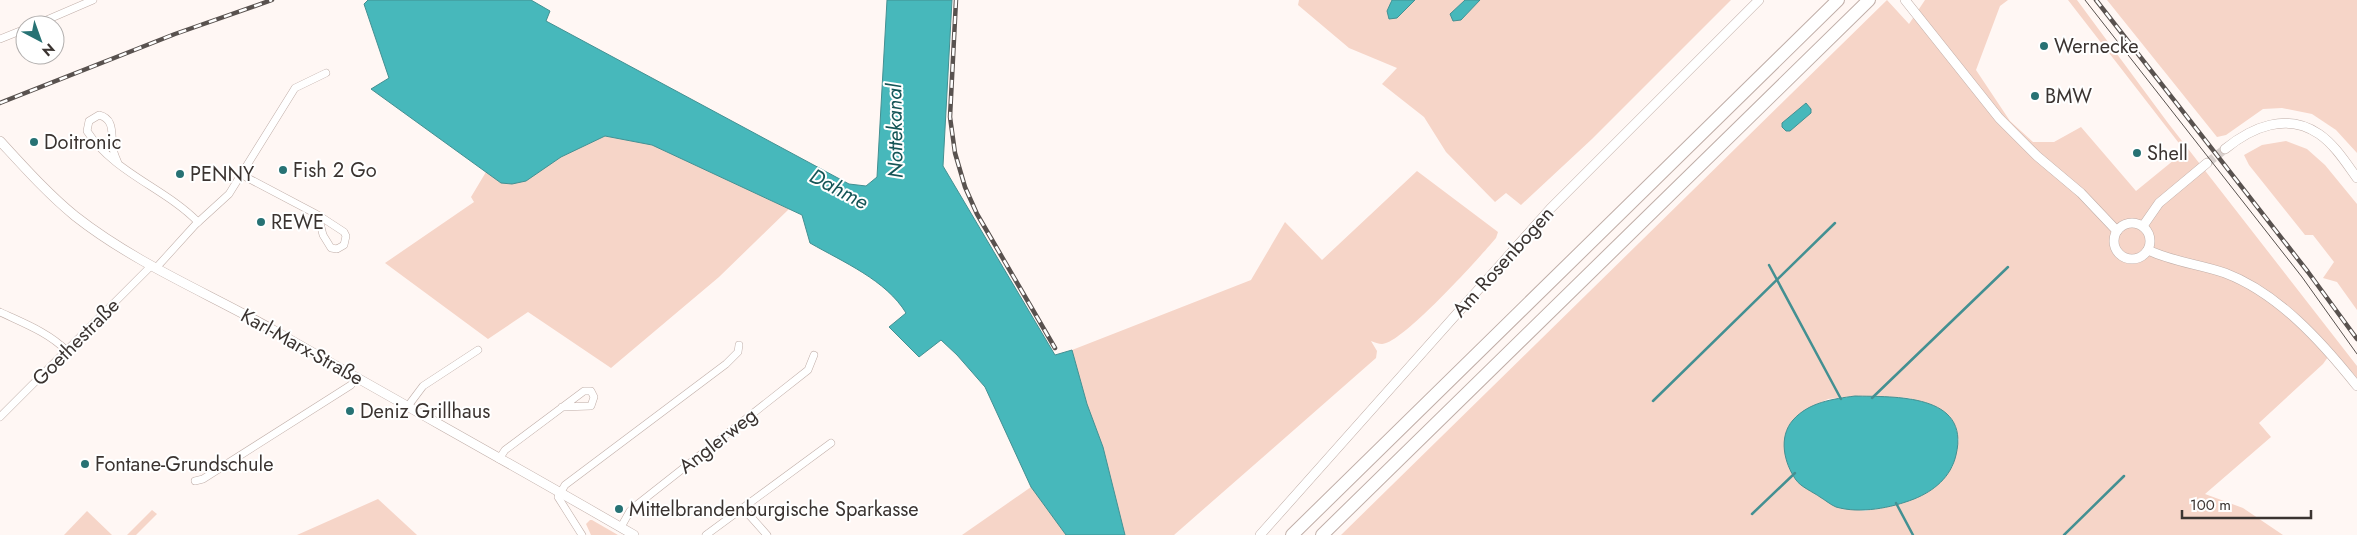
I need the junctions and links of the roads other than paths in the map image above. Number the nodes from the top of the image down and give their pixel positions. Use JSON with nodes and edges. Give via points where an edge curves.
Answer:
{"nodes":[{"id":1,"x":93,"y":0,"type":"edge"},
{"id":2,"x":1759,"y":0,"type":"edge"},
{"id":3,"x":1838,"y":0,"type":"edge"},
{"id":4,"x":1905,"y":0,"type":"edge"},
{"id":5,"x":1864,"y":4,"type":"edge"},
{"id":6,"x":58,"y":15,"type":"edge"},
{"id":7,"x":15,"y":33,"type":"edge"},
{"id":8,"x":0,"y":39,"type":"edge"},
{"id":9,"x":326,"y":73,"type":"dead end"},
{"id":10,"x":0,"y":141,"type":"edge"},
{"id":11,"x":2225,"y":149,"type":"tunnel mouth"},
{"id":12,"x":118,"y":163,"type":"junction"},
{"id":13,"x":2207,"y":164,"type":"tunnel mouth"},
{"id":14,"x":242,"y":175,"type":"junction"},
{"id":15,"x":2357,"y":178,"type":"edge"},
{"id":16,"x":318,"y":215,"type":"junction"},
{"id":17,"x":198,"y":222,"type":"junction"},
{"id":18,"x":2143,"y":226,"type":"junction"},
{"id":19,"x":2117,"y":231,"type":"junction"},
{"id":20,"x":2148,"y":250,"type":"junction"},
{"id":21,"x":154,"y":267,"type":"junction"},
{"id":22,"x":0,"y":312,"type":"edge"},
{"id":23,"x":739,"y":345,"type":"dead end"},
{"id":24,"x":478,"y":350,"type":"dead end"},
{"id":25,"x":67,"y":351,"type":"junction"},
{"id":26,"x":814,"y":355,"type":"dead end"},
{"id":27,"x":356,"y":378,"type":"junction"},
{"id":28,"x":2357,"y":386,"type":"edge"},
{"id":29,"x":408,"y":406,"type":"junction"},
{"id":30,"x":562,"y":407,"type":"dead end"},
{"id":31,"x":0,"y":417,"type":"edge"},
{"id":32,"x":831,"y":443,"type":"dead end"},
{"id":33,"x":499,"y":458,"type":"junction"},
{"id":34,"x":195,"y":481,"type":"dead end"},
{"id":35,"x":560,"y":492,"type":"junction"},
{"id":36,"x":743,"y":508,"type":"junction"},
{"id":37,"x":621,"y":527,"type":"junction"},
{"id":38,"x":582,"y":535,"type":"edge"},
{"id":39,"x":634,"y":535,"type":"edge"},
{"id":40,"x":706,"y":535,"type":"edge"},
{"id":41,"x":767,"y":535,"type":"edge"},
{"id":42,"x":1260,"y":535,"type":"edge"},
{"id":43,"x":1292,"y":535,"type":"edge"},
{"id":44,"x":1322,"y":535,"type":"edge"}],
"edges":[{"from":1,"to":6,"type":"street"},
{"from":2,"to":42,"type":"main road","name":"Am Rosenbogen","via":[[1550,209]]},
{"from":3,"to":43,"type":"highway"},
{"from":4,"to":19,"type":"main road","via":[[2004,124],[2081,193]]},
{"from":5,"to":44,"type":"highway"},
{"from":7,"to":8,"type":"street"},
{"from":9,"to":14,"type":"street","via":[[295,88]]},
{"from":10,"to":21,"type":"main road","name":"Karl-Marx-Straße","via":[[75,216]]},
{"from":11,"to":15,"type":"main road","via":[[2252,130],[2277,123],[2292,123],[2320,134]]},
{"from":12,"to":12,"type":"street","via":[[111,125],[98,115],[87,125],[87,131],[99,147]]},
{"from":12,"to":17,"type":"street","via":[[186,209]]},
{"from":13,"to":18,"type":"main road","via":[[2159,203]]},
{"from":14,"to":16,"type":"street"},
{"from":14,"to":17,"type":"street","via":[[229,194]]},
{"from":16,"to":16,"type":"street","via":[[344,232],[344,245],[330,248]]},
{"from":17,"to":21,"type":"street"},
{"from":18,"to":19,"type":"main road","via":[[2126,224]]},
{"from":18,"to":20,"type":"main road","via":[[2151,240]]},
{"from":19,"to":20,"type":"main road","via":[[2115,246],[2120,255],[2135,259]]},
{"from":20,"to":28,"type":"main road","via":[[2176,261],[2224,272],[2251,285],[2291,315]]},
{"from":21,"to":25,"type":"street","name":"Goethestraße"},
{"from":21,"to":27,"type":"main road","name":"Karl-Marx-Straße"},
{"from":22,"to":25,"type":"street","via":[[39,331]]},
{"from":23,"to":35,"type":"street","via":[[738,352],[726,364],[566,483]]},
{"from":24,"to":29,"type":"street","via":[[423,386]]},
{"from":25,"to":31,"type":"street","name":"Goethestraße"},
{"from":26,"to":37,"type":"street","name":"Anglerweg","via":[[808,370],[638,504]]},
{"from":27,"to":29,"type":"main road","name":"Karl-Marx-Straße"},
{"from":27,"to":34,"type":"street","via":[[351,385],[273,435]]},
{"from":29,"to":33,"type":"main road","name":"Karl-Marx-Straße"},
{"from":30,"to":33,"type":"street"},
{"from":32,"to":36,"type":"street"},
{"from":33,"to":35,"type":"main road","name":"Karl-Marx-Straße"},
{"from":35,"to":37,"type":"main road","name":"Karl-Marx-Straße"},
{"from":35,"to":38,"type":"street","via":[[558,497]]},
{"from":36,"to":40,"type":"street"},
{"from":36,"to":41,"type":"street"},
{"from":37,"to":39,"type":"main road","name":"Karl-Marx-Straße"}]}
